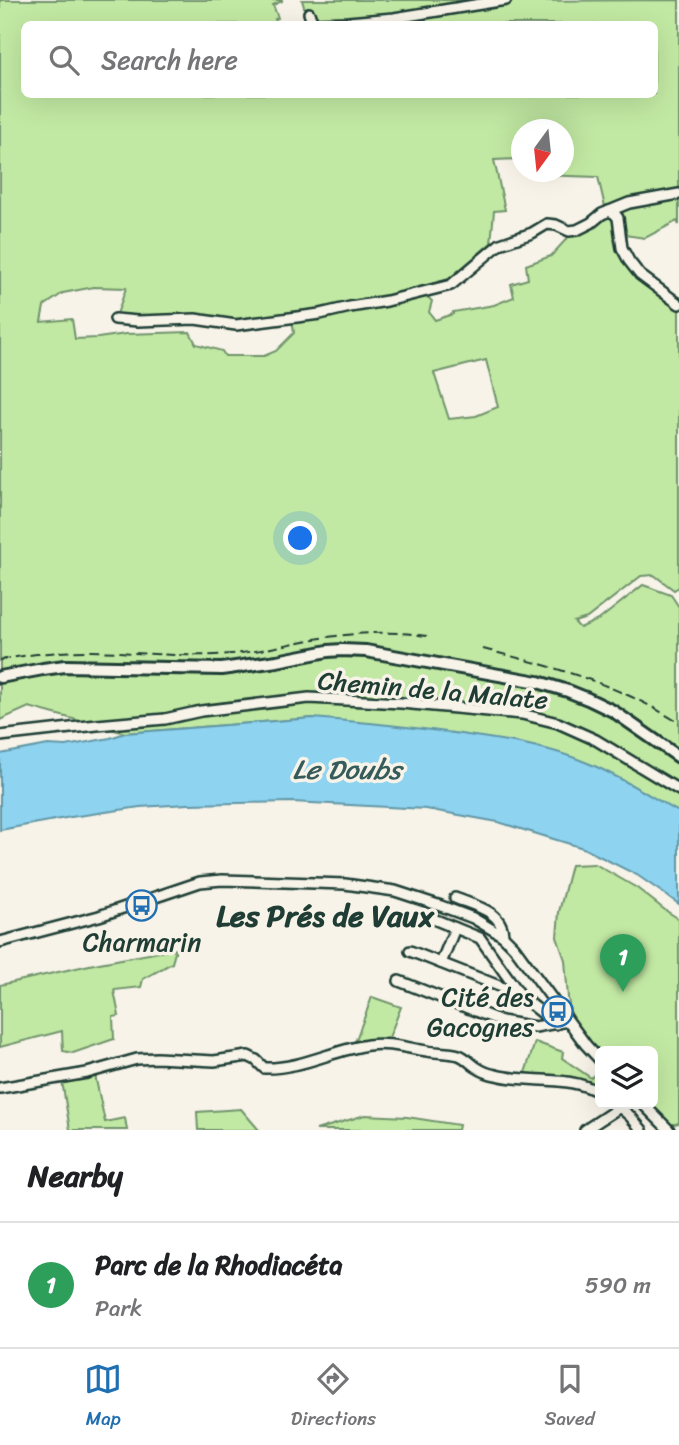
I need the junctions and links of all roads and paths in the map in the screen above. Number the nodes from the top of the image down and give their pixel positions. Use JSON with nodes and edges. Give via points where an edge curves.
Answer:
{"nodes":[{"id":1,"x":506,"y":0,"type":"edge"},
{"id":2,"x":309,"y":13,"type":"dead end"},
{"id":3,"x":313,"y":21,"type":"edge"},
{"id":4,"x":351,"y":21,"type":"edge"},
{"id":5,"x":679,"y":194,"type":"edge"},
{"id":6,"x":609,"y":211,"type":"junction"},
{"id":7,"x":679,"y":304,"type":"edge"},
{"id":8,"x":116,"y":319,"type":"dead end"},
{"id":9,"x":0,"y":677,"type":"edge"},
{"id":10,"x":0,"y":736,"type":"edge"},
{"id":11,"x":679,"y":757,"type":"edge"},
{"id":12,"x":679,"y":790,"type":"edge"},
{"id":13,"x":455,"y":898,"type":"dead end"},
{"id":14,"x":431,"y":918,"type":"dead end"},
{"id":15,"x":455,"y":928,"type":"junction"},
{"id":16,"x":503,"y":936,"type":"junction"},
{"id":17,"x":0,"y":942,"type":"edge"},
{"id":18,"x":410,"y":951,"type":"dead end"},
{"id":19,"x":440,"y":963,"type":"junction"},
{"id":20,"x":400,"y":981,"type":"dead end"},
{"id":21,"x":522,"y":997,"type":"junction"},
{"id":22,"x":568,"y":1021,"type":"junction"},
{"id":23,"x":556,"y":1024,"type":"junction"},
{"id":24,"x":595,"y":1055,"type":"edge"},
{"id":25,"x":0,"y":1088,"type":"edge"},
{"id":26,"x":595,"y":1091,"type":"edge"},
{"id":27,"x":612,"y":1109,"type":"edge"},
{"id":28,"x":622,"y":1109,"type":"edge"},
{"id":29,"x":647,"y":1109,"type":"edge"},
{"id":30,"x":659,"y":1126,"type":"edge"},
{"id":31,"x":585,"y":1130,"type":"edge"},
{"id":32,"x":642,"y":1130,"type":"edge"},
{"id":33,"x":669,"y":1130,"type":"edge"}],
"edges":[{"from":1,"to":4,"type":"street"},
{"from":2,"to":3,"type":"street"},
{"from":5,"to":6,"type":"street"},
{"from":6,"to":7,"type":"street","via":[[618,218],[622,248],[629,261]]},
{"from":6,"to":8,"type":"street","via":[[577,230],[547,224],[500,244],[452,285],[387,301],[236,325],[195,319]]},
{"from":9,"to":11,"type":"main road","via":[[65,666],[222,669],[335,651],[366,651],[568,691],[613,711]]},
{"from":10,"to":12,"type":"street","name":"Chemin de la Malate","via":[[309,698],[401,703],[522,714],[558,723],[596,740]]},
{"from":13,"to":16,"type":"street","via":[[491,912],[500,920]]},
{"from":14,"to":15,"type":"street"},
{"from":15,"to":19,"type":"street"},
{"from":15,"to":21,"type":"street","via":[[480,938]]},
{"from":16,"to":17,"type":"street","via":[[473,918],[370,886],[222,880],[200,882],[99,916]]},
{"from":16,"to":22,"type":"street"},
{"from":18,"to":19,"type":"street"},
{"from":19,"to":21,"type":"street"},
{"from":20,"to":23,"type":"street","via":[[501,1021],[535,1027]]},
{"from":21,"to":23,"type":"street"},
{"from":22,"to":23,"type":"street"},
{"from":22,"to":24,"type":"street"},
{"from":25,"to":26,"type":"street","via":[[137,1059],[214,1061],[248,1056],[264,1068],[279,1068],[388,1044],[460,1055],[492,1075],[555,1080]]},
{"from":27,"to":31,"type":"street"},
{"from":28,"to":32,"type":"street"},
{"from":29,"to":30,"type":"street"},
{"from":30,"to":33,"type":"street"}]}
